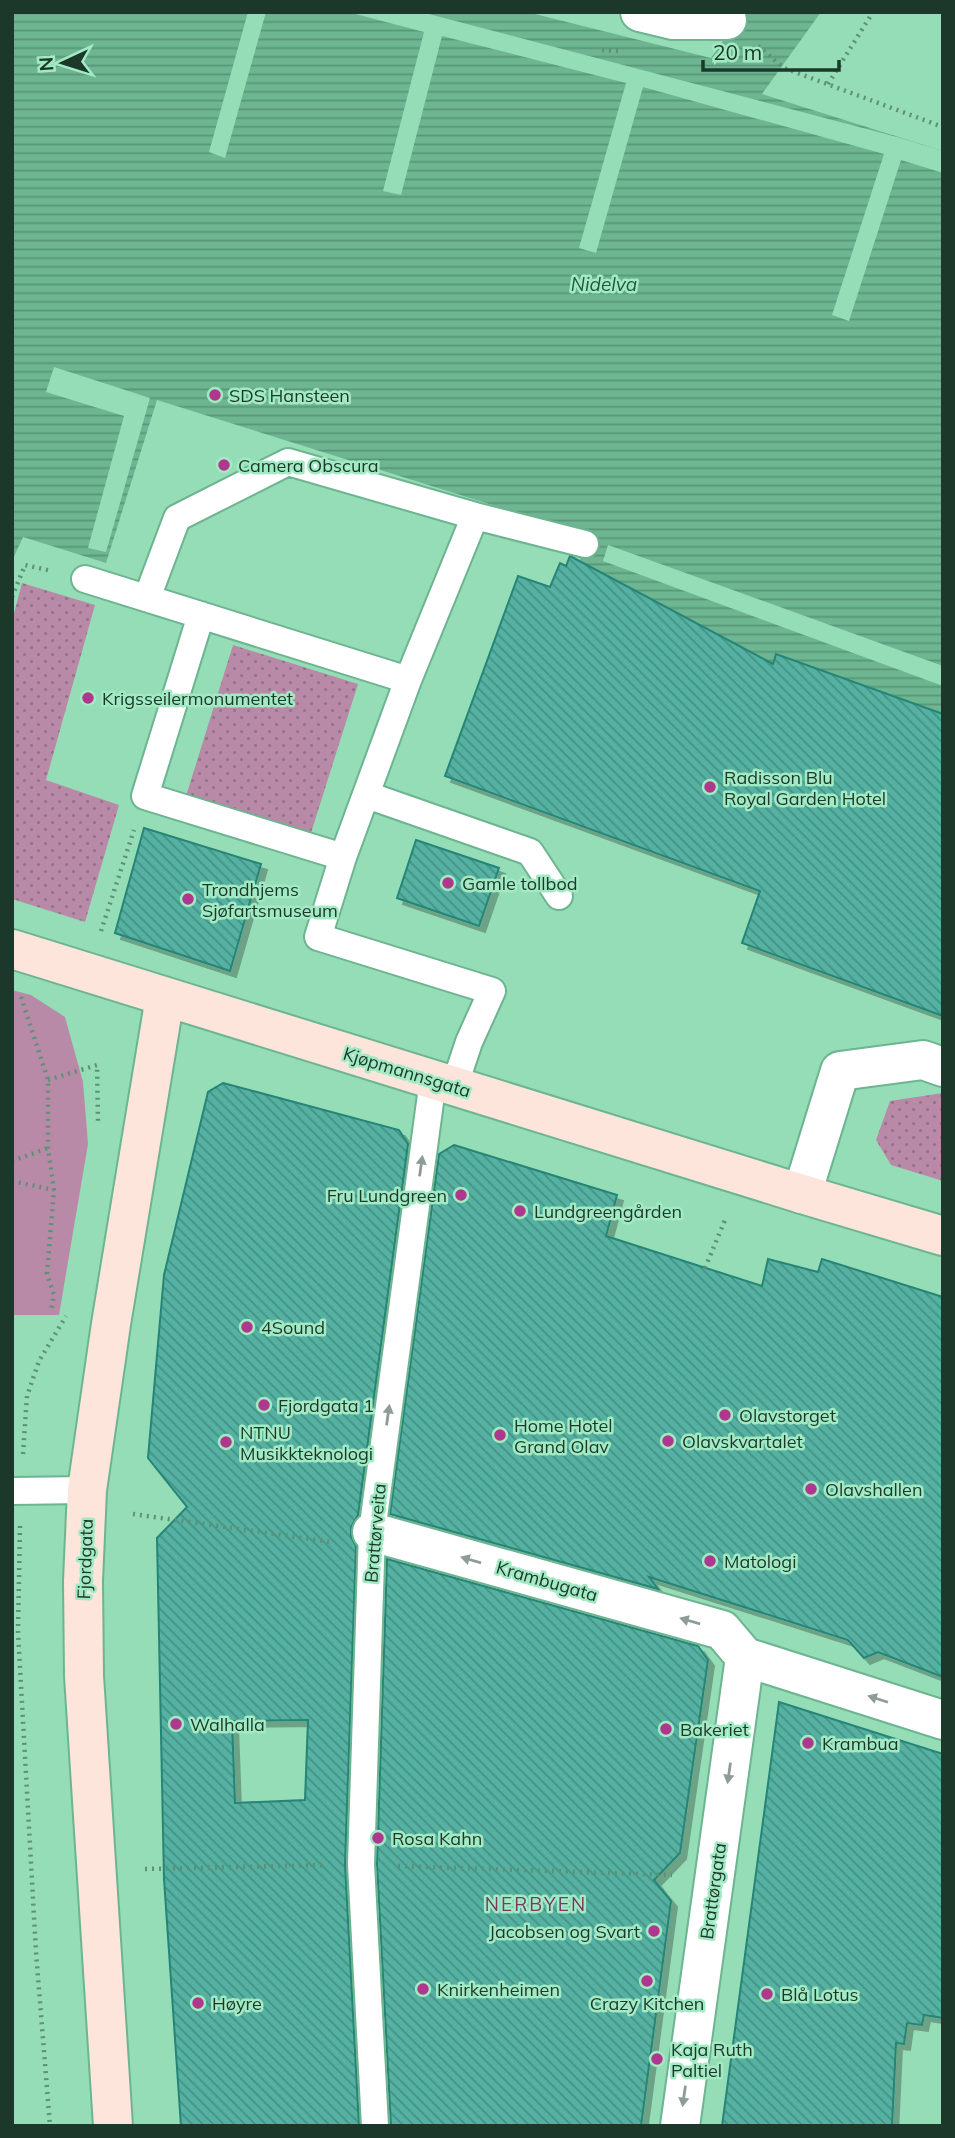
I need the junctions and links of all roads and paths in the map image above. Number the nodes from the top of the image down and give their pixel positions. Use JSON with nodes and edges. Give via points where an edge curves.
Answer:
{"nodes":[{"id":1,"x":640,"y":12,"type":"edge"},
{"id":2,"x":873,"y":12,"type":"edge"},
{"id":3,"x":727,"y":20,"type":"dead end"},
{"id":4,"x":784,"y":68,"type":"dead end"},
{"id":5,"x":828,"y":84,"type":"junction"},
{"id":6,"x":943,"y":127,"type":"edge"},
{"id":7,"x":475,"y":516,"type":"junction"},
{"id":8,"x":585,"y":544,"type":"dead end"},
{"id":9,"x":85,"y":579,"type":"joint"},
{"id":10,"x":12,"y":597,"type":"edge"},
{"id":11,"x":147,"y":598,"type":"junction"},
{"id":12,"x":201,"y":615,"type":"junction"},
{"id":13,"x":408,"y":680,"type":"junction"},
{"id":14,"x":367,"y":795,"type":"junction"},
{"id":15,"x":145,"y":796,"type":"junction"},
{"id":16,"x":343,"y":857,"type":"junction"},
{"id":17,"x":559,"y":896,"type":"dead end"},
{"id":18,"x":100,"y":935,"type":"dead end"},
{"id":19,"x":12,"y":949,"type":"edge"},
{"id":20,"x":18,"y":987,"type":"dead end"},
{"id":21,"x":164,"y":997,"type":"junction"},
{"id":22,"x":97,"y":1065,"type":"dead end"},
{"id":23,"x":943,"y":1067,"type":"edge"},
{"id":24,"x":48,"y":1080,"type":"junction"},
{"id":25,"x":444,"y":1083,"type":"junction"},
{"id":26,"x":48,"y":1148,"type":"junction"},
{"id":27,"x":12,"y":1161,"type":"edge"},
{"id":28,"x":12,"y":1181,"type":"edge"},
{"id":29,"x":54,"y":1190,"type":"junction"},
{"id":30,"x":802,"y":1194,"type":"junction"},
{"id":31,"x":726,"y":1220,"type":"dead end"},
{"id":32,"x":943,"y":1236,"type":"edge"},
{"id":33,"x":705,"y":1268,"type":"dead end"},
{"id":34,"x":51,"y":1311,"type":"dead end"},
{"id":35,"x":87,"y":1490,"type":"junction"},
{"id":36,"x":12,"y":1492,"type":"edge"},
{"id":37,"x":133,"y":1514,"type":"dead end"},
{"id":38,"x":372,"y":1532,"type":"junction"},
{"id":39,"x":745,"y":1657,"type":"junction"},
{"id":40,"x":943,"y":1720,"type":"edge"},
{"id":41,"x":361,"y":1864,"type":"junction"},
{"id":42,"x":145,"y":1869,"type":"dead end"},
{"id":43,"x":715,"y":1876,"type":"junction"},
{"id":44,"x":113,"y":2126,"type":"edge"},
{"id":45,"x":375,"y":2126,"type":"edge"},
{"id":46,"x":680,"y":2126,"type":"edge"}],
"edges":[{"from":1,"to":3,"type":"street","via":[[673,20]]},
{"from":2,"to":5,"type":"path"},
{"from":4,"to":5,"type":"path"},
{"from":5,"to":6,"type":"path"},
{"from":7,"to":8,"type":"lane"},
{"from":7,"to":11,"type":"lane","via":[[288,463],[177,518]]},
{"from":7,"to":13,"type":"lane"},
{"from":9,"to":10,"type":"path","via":[[25,565]]},
{"from":9,"to":11,"type":"lane"},
{"from":11,"to":12,"type":"lane"},
{"from":12,"to":13,"type":"lane"},
{"from":12,"to":15,"type":"lane"},
{"from":13,"to":14,"type":"lane"},
{"from":14,"to":16,"type":"lane"},
{"from":14,"to":17,"type":"lane","via":[[530,852]]},
{"from":15,"to":16,"type":"lane"},
{"from":15,"to":18,"type":"path"},
{"from":16,"to":25,"type":"lane","name":"Brattørveita","via":[[318,937],[492,991]]},
{"from":19,"to":21,"type":"street","name":"Kjøpmannsgata"},
{"from":20,"to":24,"type":"path"},
{"from":21,"to":25,"type":"street","name":"Kjøpmannsgata"},
{"from":21,"to":35,"type":"street","name":"Fjordgata"},
{"from":22,"to":24,"type":"path"},
{"from":23,"to":30,"type":"street","via":[[923,1060],[840,1071]]},
{"from":24,"to":26,"type":"path"},
{"from":25,"to":30,"type":"street","name":"Kjøpmannsgata"},
{"from":38,"to":25,"type":"lane","name":"Brattørveita","one_way":true},
{"from":26,"to":27,"type":"path"},
{"from":26,"to":29,"type":"path"},
{"from":28,"to":29,"type":"path"},
{"from":29,"to":34,"type":"path","via":[[47,1275],[54,1295]]},
{"from":30,"to":32,"type":"street","name":"Kjøpmannsgata"},
{"from":31,"to":33,"type":"path"},
{"from":35,"to":36,"type":"lane"},
{"from":35,"to":44,"type":"street","name":"Fjordgata","via":[[84,1676]]},
{"from":37,"to":38,"type":"path","via":[[332,1543]]},
{"from":39,"to":38,"type":"street","name":"Krambugata","one_way":true,"via":[[722,1630]]},
{"from":38,"to":41,"type":"lane","name":"Brattørveita"},
{"from":40,"to":39,"type":"street","one_way":true},
{"from":39,"to":43,"type":"street","name":"Brattørgata","one_way":true},
{"from":41,"to":42,"type":"path"},
{"from":41,"to":43,"type":"path"},
{"from":41,"to":45,"type":"lane","name":"Brattørveita"},
{"from":43,"to":46,"type":"street","name":"Brattørgata","one_way":true}]}
